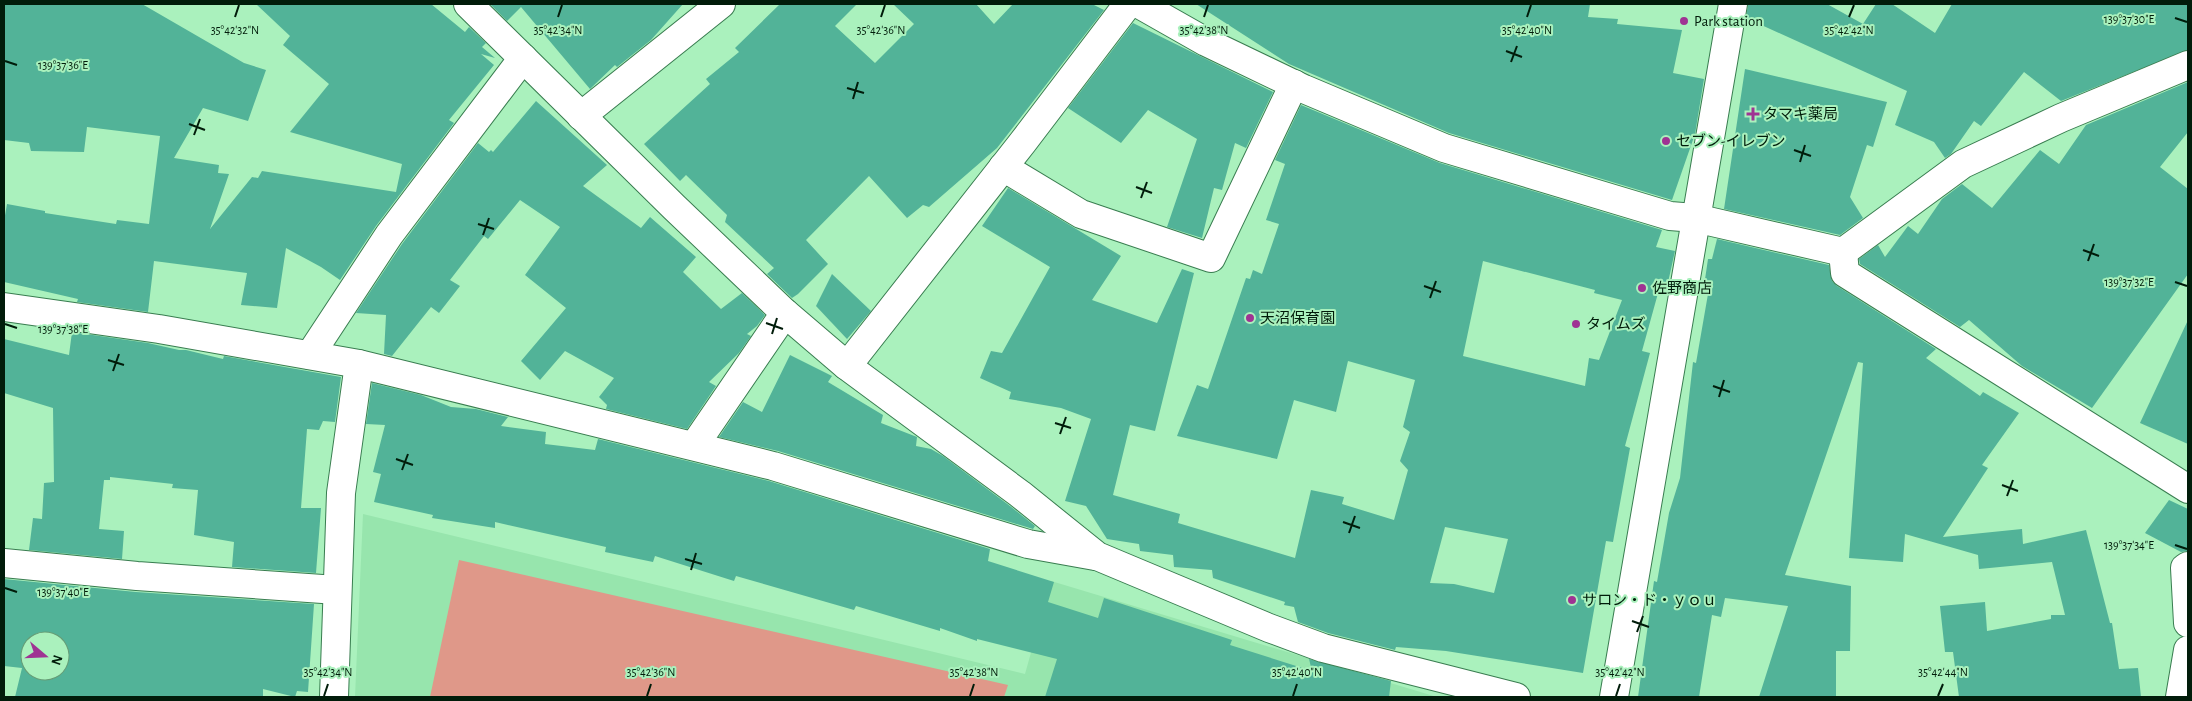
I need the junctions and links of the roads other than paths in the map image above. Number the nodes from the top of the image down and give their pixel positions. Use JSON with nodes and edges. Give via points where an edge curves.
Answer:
{"nodes":[{"id":1,"x":468,"y":4,"type":"edge"},
{"id":2,"x":721,"y":4,"type":"edge"},
{"id":3,"x":1128,"y":4,"type":"edge"},
{"id":4,"x":1139,"y":4,"type":"edge"},
{"id":5,"x":1733,"y":4,"type":"edge"},
{"id":6,"x":523,"y":58,"type":"junction"},
{"id":7,"x":2188,"y":65,"type":"edge"},
{"id":8,"x":1294,"y":84,"type":"junction"},
{"id":9,"x":581,"y":116,"type":"junction"},
{"id":10,"x":1003,"y":168,"type":"junction"},
{"id":11,"x":1695,"y":218,"type":"junction"},
{"id":12,"x":1844,"y":252,"type":"junction"},
{"id":13,"x":4,"y":307,"type":"edge"},
{"id":14,"x":785,"y":313,"type":"junction"},
{"id":15,"x":310,"y":356,"type":"junction"},
{"id":16,"x":359,"y":364,"type":"junction"},
{"id":17,"x":847,"y":366,"type":"junction"},
{"id":18,"x":694,"y":446,"type":"junction"},
{"id":19,"x":2188,"y":489,"type":"edge"},
{"id":20,"x":1097,"y":556,"type":"junction"},
{"id":21,"x":4,"y":563,"type":"edge"},
{"id":22,"x":2188,"y":566,"type":"edge"},
{"id":23,"x":337,"y":590,"type":"junction"},
{"id":24,"x":2188,"y":623,"type":"edge"},
{"id":25,"x":2188,"y":650,"type":"edge"},
{"id":26,"x":334,"y":697,"type":"edge"},
{"id":27,"x":1516,"y":697,"type":"edge"},
{"id":28,"x":1614,"y":697,"type":"edge"},
{"id":29,"x":2180,"y":697,"type":"edge"}],
"edges":[{"from":1,"to":6,"type":"street"},
{"from":2,"to":9,"type":"street"},
{"from":3,"to":10,"type":"street"},
{"from":4,"to":8,"type":"street","via":[[1206,42]]},
{"from":5,"to":11,"type":"street"},
{"from":6,"to":9,"type":"street"},
{"from":6,"to":15,"type":"street","via":[[389,235]]},
{"from":7,"to":12,"type":"street","via":[[2060,118],[1963,164]]},
{"from":8,"to":10,"type":"street","via":[[1211,258],[1081,214]]},
{"from":8,"to":11,"type":"street","via":[[1444,148],[1670,216]]},
{"from":9,"to":14,"type":"street"},
{"from":10,"to":17,"type":"street"},
{"from":11,"to":12,"type":"street"},
{"from":11,"to":28,"type":"street"},
{"from":12,"to":19,"type":"street","via":[[1845,272]]},
{"from":13,"to":15,"type":"street","via":[[159,329]]},
{"from":14,"to":17,"type":"street"},
{"from":14,"to":18,"type":"street"},
{"from":15,"to":16,"type":"street"},
{"from":16,"to":18,"type":"street"},
{"from":16,"to":23,"type":"street","via":[[341,493]]},
{"from":17,"to":20,"type":"street","via":[[1020,494]]},
{"from":18,"to":20,"type":"street","via":[[773,466],[1028,544]]},
{"from":20,"to":27,"type":"street","via":[[1323,648]]},
{"from":21,"to":23,"type":"street"},
{"from":22,"to":24,"type":"street","via":[[2185,568]]},
{"from":23,"to":26,"type":"street"},
{"from":25,"to":29,"type":"street"}]}
